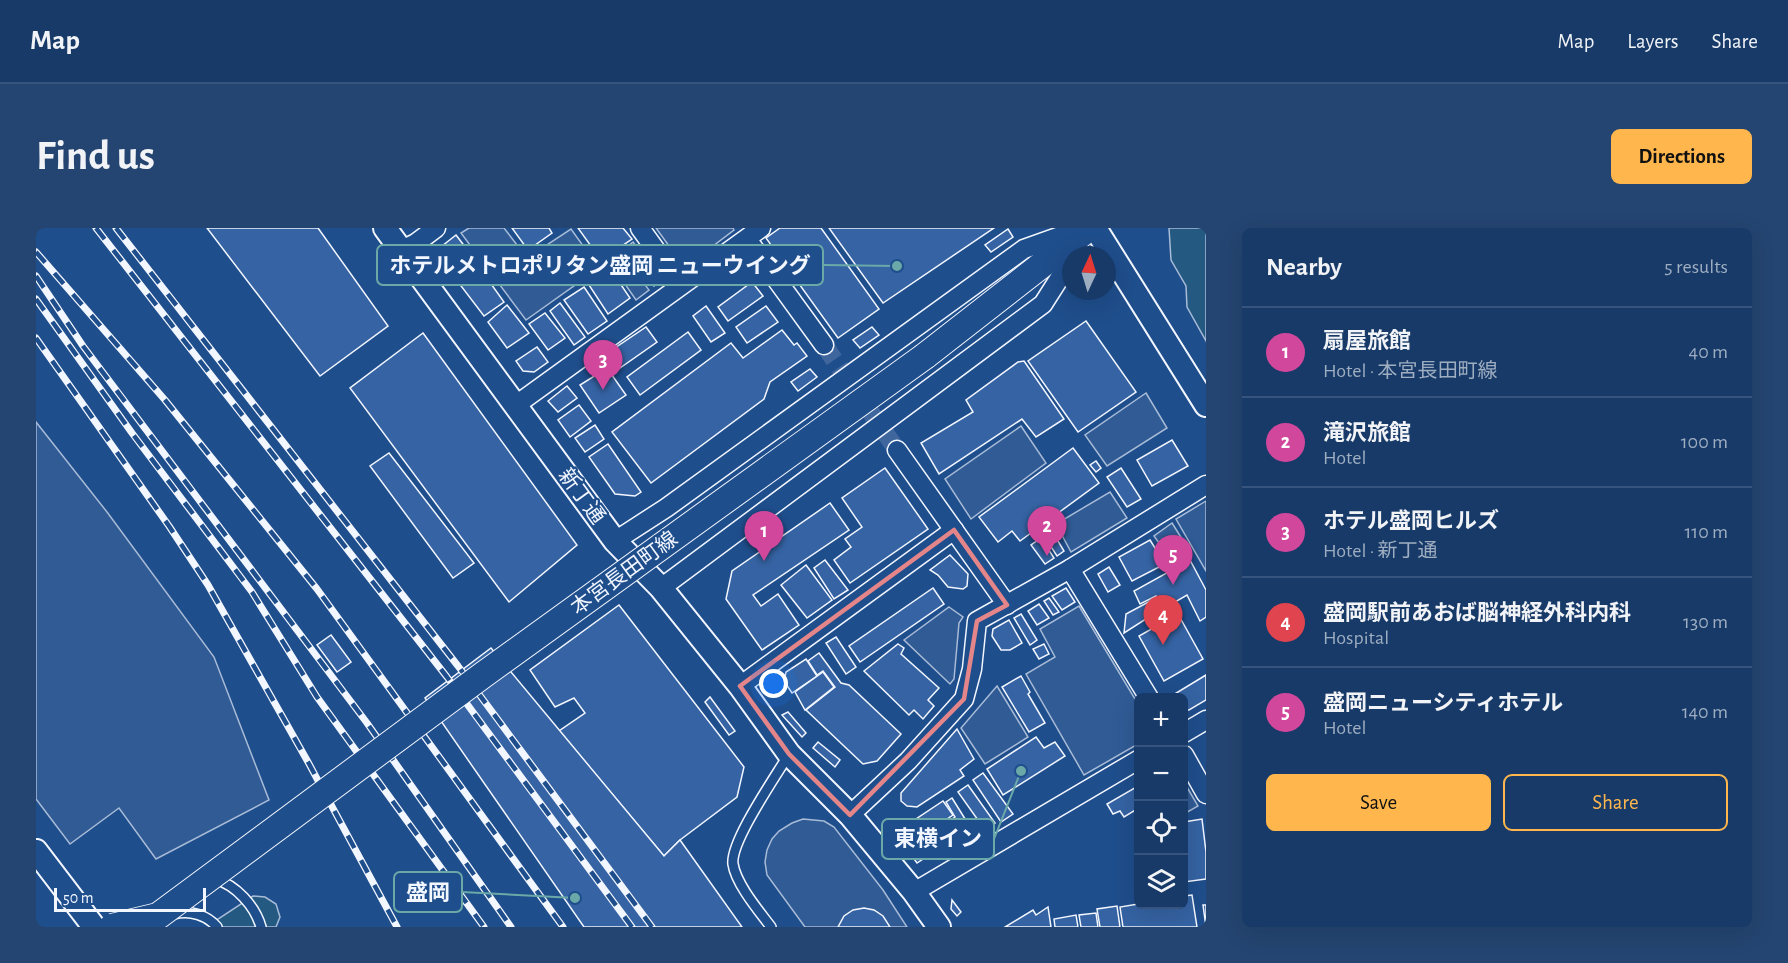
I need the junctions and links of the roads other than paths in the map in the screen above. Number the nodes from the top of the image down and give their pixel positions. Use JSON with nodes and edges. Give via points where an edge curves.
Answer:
{"nodes":[{"id":1,"x":385,"y":228,"type":"edge"},
{"id":2,"x":436,"y":228,"type":"edge"},
{"id":3,"x":640,"y":228,"type":"edge"},
{"id":4,"x":1084,"y":228,"type":"edge"},
{"id":5,"x":1092,"y":228,"type":"edge"},
{"id":6,"x":754,"y":234,"type":"edge"},
{"id":7,"x":1080,"y":246,"type":"edge"},
{"id":8,"x":402,"y":250,"type":"junction"},
{"id":9,"x":1062,"y":274,"type":"edge"},
{"id":10,"x":681,"y":285,"type":"junction"},
{"id":11,"x":824,"y":345,"type":"tunnel mouth"},
{"id":12,"x":516,"y":405,"type":"junction"},
{"id":13,"x":1206,"y":405,"type":"edge"},
{"id":14,"x":897,"y":450,"type":"tunnel mouth"},
{"id":15,"x":1206,"y":485,"type":"edge"},
{"id":16,"x":954,"y":530,"type":"junction"},
{"id":17,"x":615,"y":541,"type":"junction"},
{"id":18,"x":1070,"y":569,"type":"junction"},
{"id":19,"x":661,"y":588,"type":"junction"},
{"id":20,"x":1007,"y":605,"type":"junction"},
{"id":21,"x":740,"y":686,"type":"junction"},
{"id":22,"x":1146,"y":693,"type":"edge"},
{"id":23,"x":1206,"y":720,"type":"edge"},
{"id":24,"x":1188,"y":731,"type":"edge"},
{"id":25,"x":789,"y":754,"type":"junction"},
{"id":26,"x":1134,"y":762,"type":"edge"},
{"id":27,"x":1188,"y":762,"type":"edge"},
{"id":28,"x":1206,"y":794,"type":"edge"},
{"id":29,"x":850,"y":815,"type":"junction"},
{"id":30,"x":36,"y":850,"type":"edge"},
{"id":31,"x":914,"y":892,"type":"junction"},
{"id":32,"x":150,"y":924,"type":"edge"},
{"id":33,"x":94,"y":927,"type":"edge"},
{"id":34,"x":112,"y":927,"type":"edge"},
{"id":35,"x":217,"y":927,"type":"edge"},
{"id":36,"x":261,"y":927,"type":"edge"},
{"id":37,"x":771,"y":927,"type":"edge"},
{"id":38,"x":939,"y":927,"type":"edge"}],
"edges":[{"from":1,"to":8,"type":"street","name":"新丁通"},
{"from":2,"to":8,"type":"street"},
{"from":3,"to":10,"type":"street"},
{"from":4,"to":17,"type":"street","via":[[1024,249]]},
{"from":5,"to":7,"type":"street"},
{"from":5,"to":13,"type":"street"},
{"from":5,"to":32,"type":"main road","name":"本宮長田町線","bridge":true,"via":[[925,356],[483,675]]},
{"from":6,"to":10,"type":"street"},
{"from":6,"to":11,"type":"street"},
{"from":8,"to":12,"type":"street","name":"新丁通"},
{"from":9,"to":19,"type":"street","via":[[1043,304]]},
{"from":10,"to":12,"type":"street"},
{"from":12,"to":17,"type":"street","name":"新丁通"},
{"from":14,"to":16,"type":"street"},
{"from":15,"to":18,"type":"street"},
{"from":16,"to":20,"type":"street"},
{"from":16,"to":21,"type":"street"},
{"from":17,"to":19,"type":"street","name":"新丁通"},
{"from":18,"to":20,"type":"street"},
{"from":18,"to":22,"type":"street"},
{"from":19,"to":21,"type":"street","name":"新丁通"},
{"from":20,"to":29,"type":"street","via":[[976,621],[972,669],[964,699],[908,761]]},
{"from":21,"to":25,"type":"street","name":"新丁通"},
{"from":23,"to":24,"type":"street"},
{"from":25,"to":29,"type":"street","name":"新丁通"},
{"from":25,"to":37,"type":"lane","via":[[739,839],[733,864],[746,894]]},
{"from":26,"to":31,"type":"street"},
{"from":27,"to":28,"type":"street"},
{"from":29,"to":31,"type":"street","name":"新丁通"},
{"from":30,"to":33,"type":"street"},
{"from":31,"to":38,"type":"street","name":"新丁通"},
{"from":32,"to":34,"type":"main road","name":"本宮長田町線","bridge":true},
{"from":32,"to":35,"type":"lane","via":[[182,912],[210,919]]},
{"from":32,"to":36,"type":"lane","via":[[152,913],[167,900],[206,876],[231,886],[257,914]]}]}
